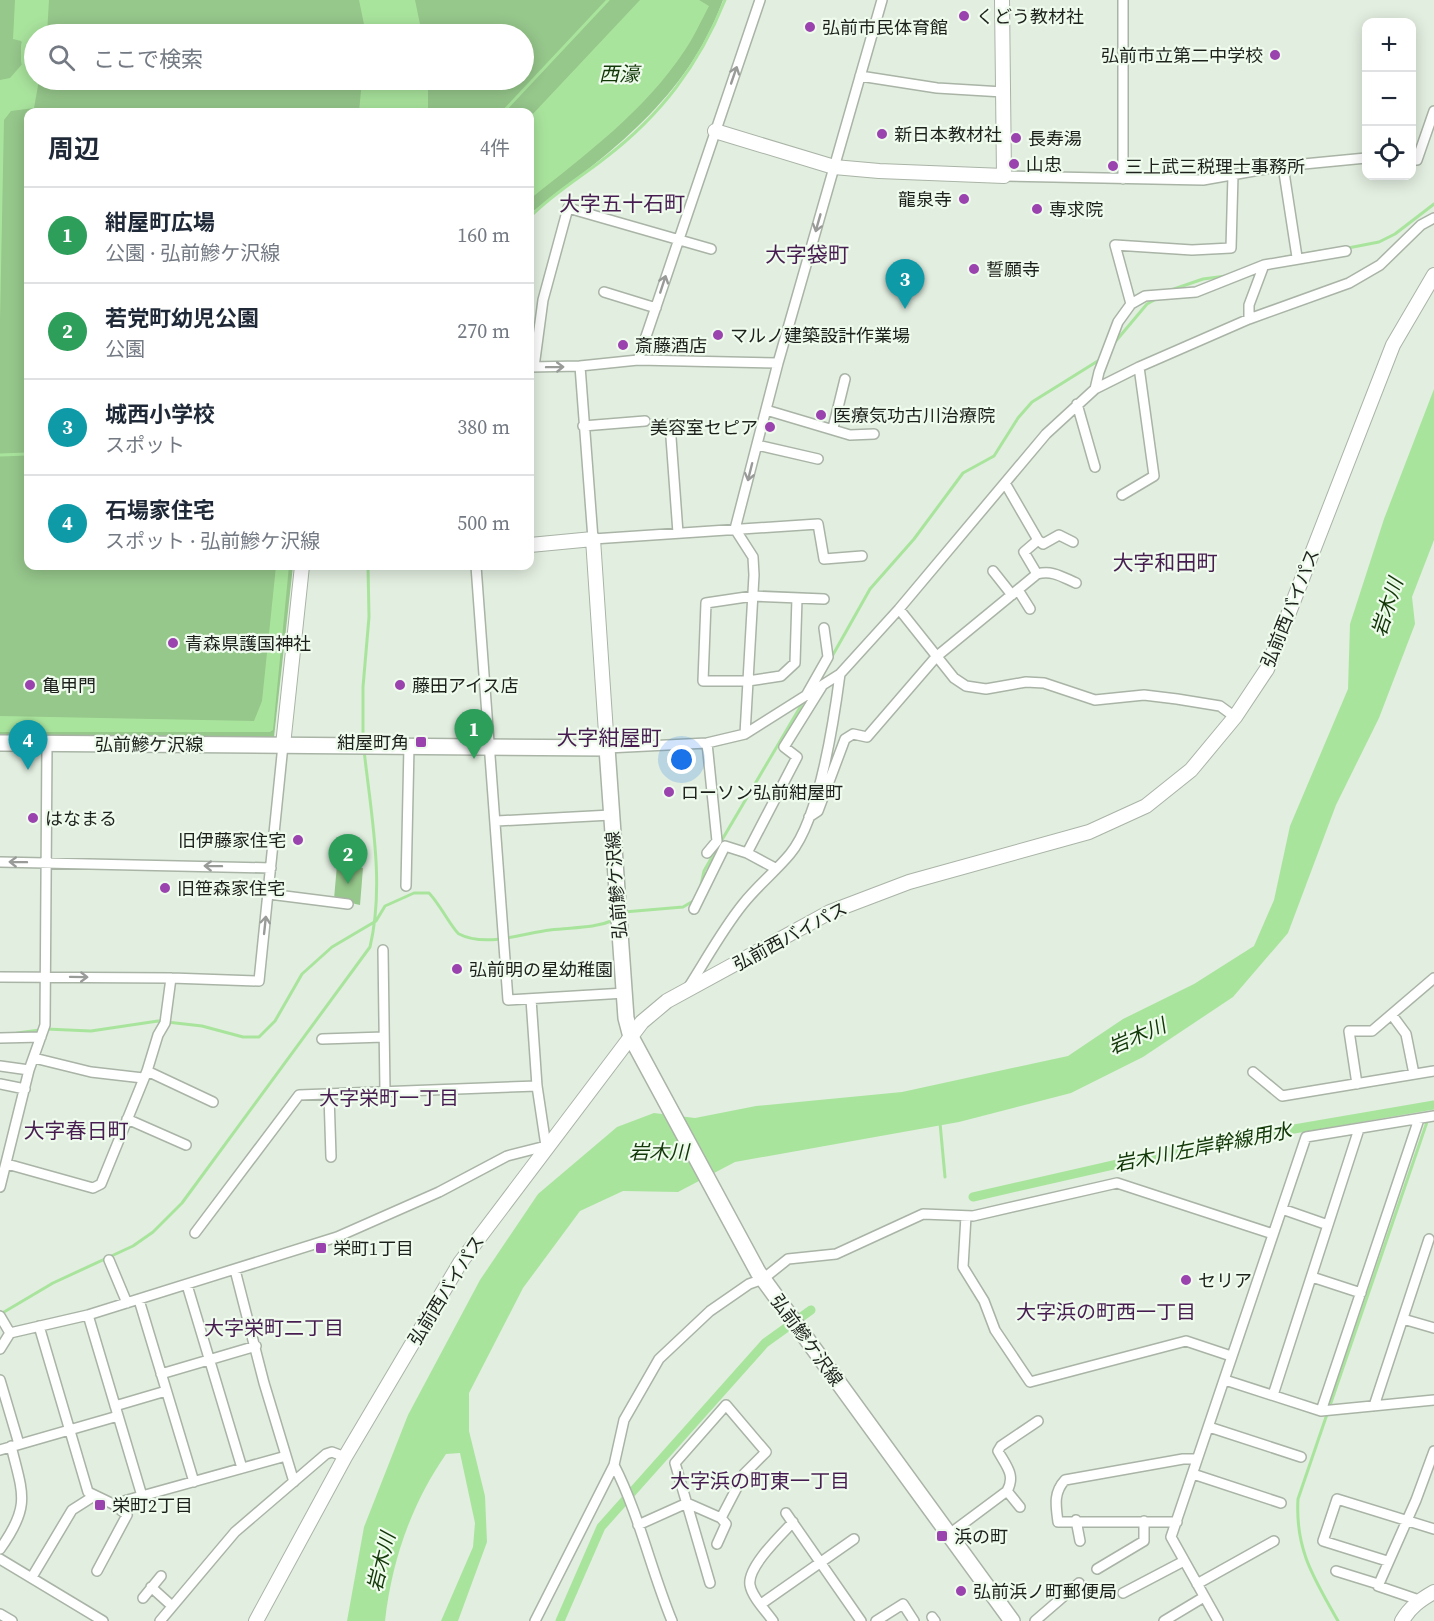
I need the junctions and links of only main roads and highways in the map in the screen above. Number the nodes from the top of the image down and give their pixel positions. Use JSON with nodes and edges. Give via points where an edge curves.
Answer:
{"nodes":[{"id":1,"x":0,"y":743,"type":"edge"},
{"id":2,"x":1012,"y":1621,"type":"edge"}],
"edges":[{"from":1,"to":2,"type":"main road","name":"弘前鰺ケ沢線","via":[[607,748],[626,1018],[631,1037],[761,1275]]}]}
